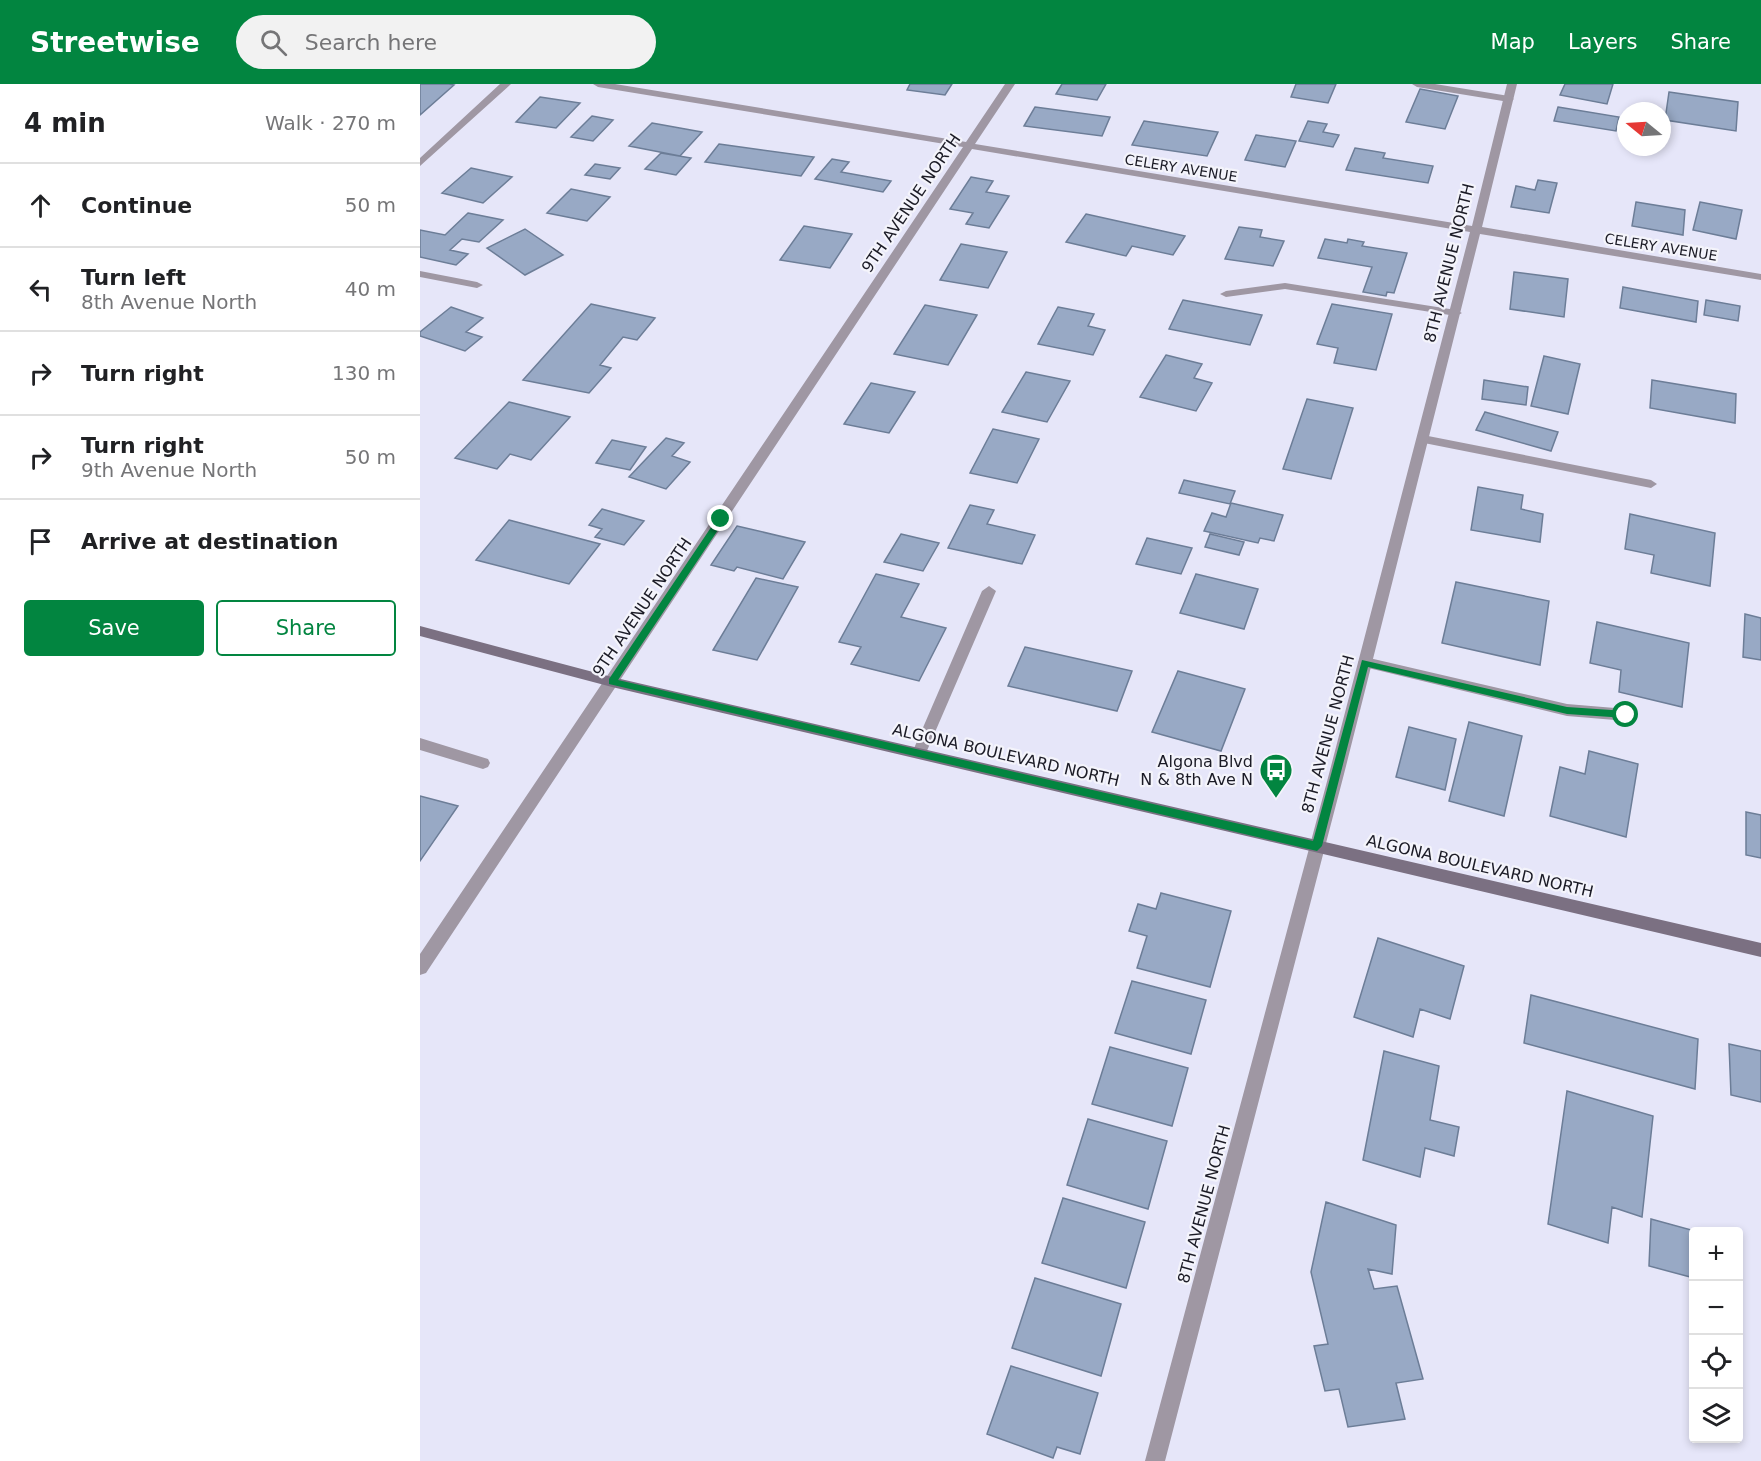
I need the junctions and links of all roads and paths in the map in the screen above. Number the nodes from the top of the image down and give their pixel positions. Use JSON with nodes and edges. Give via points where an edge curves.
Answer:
{"nodes":[{"id":1,"x":506,"y":84,"type":"edge"},
{"id":2,"x":598,"y":84,"type":"edge"},
{"id":3,"x":1010,"y":84,"type":"edge"},
{"id":4,"x":1417,"y":84,"type":"edge"},
{"id":5,"x":1511,"y":91,"type":"edge"},
{"id":6,"x":968,"y":146,"type":"junction"},
{"id":7,"x":420,"y":163,"type":"edge"},
{"id":8,"x":1477,"y":231,"type":"junction"},
{"id":9,"x":420,"y":274,"type":"edge"},
{"id":10,"x":1761,"y":277,"type":"edge"},
{"id":11,"x":477,"y":285,"type":"dead end"},
{"id":12,"x":1226,"y":294,"type":"dead end"},
{"id":13,"x":1456,"y":313,"type":"junction"},
{"id":14,"x":1423,"y":439,"type":"junction"},
{"id":15,"x":1652,"y":484,"type":"dead end"},
{"id":16,"x":989,"y":591,"type":"dead end"},
{"id":17,"x":420,"y":631,"type":"edge"},
{"id":18,"x":1365,"y":662,"type":"junction"},
{"id":19,"x":612,"y":682,"type":"junction"},
{"id":20,"x":1626,"y":715,"type":"dead end"},
{"id":21,"x":420,"y":744,"type":"edge"},
{"id":22,"x":920,"y":753,"type":"junction"},
{"id":23,"x":483,"y":763,"type":"dead end"},
{"id":24,"x":1317,"y":846,"type":"junction"},
{"id":25,"x":1761,"y":950,"type":"edge"},
{"id":26,"x":420,"y":968,"type":"edge"},
{"id":27,"x":1155,"y":1461,"type":"edge"}],
"edges":[{"from":1,"to":7,"type":"street"},
{"from":2,"to":6,"type":"street","name":"CELERY AVENUE"},
{"from":3,"to":6,"type":"street","name":"9TH AVENUE NORTH"},
{"from":4,"to":5,"type":"street"},
{"from":5,"to":8,"type":"street","name":"8TH AVENUE NORTH"},
{"from":6,"to":8,"type":"street","name":"CELERY AVENUE"},
{"from":6,"to":19,"type":"street","name":"9TH AVENUE NORTH"},
{"from":8,"to":10,"type":"street","name":"CELERY AVENUE"},
{"from":8,"to":13,"type":"street","name":"8TH AVENUE NORTH"},
{"from":9,"to":11,"type":"street"},
{"from":12,"to":13,"type":"street","via":[[1285,286]]},
{"from":13,"to":14,"type":"street","name":"8TH AVENUE NORTH"},
{"from":14,"to":15,"type":"street"},
{"from":14,"to":18,"type":"street","name":"8TH AVENUE NORTH"},
{"from":16,"to":22,"type":"street"},
{"from":17,"to":19,"type":"street","name":"ALGONA BOULEVARD NORTH"},
{"from":18,"to":20,"type":"street","via":[[1567,710]]},
{"from":18,"to":24,"type":"street","name":"8TH AVENUE NORTH"},
{"from":19,"to":22,"type":"street","name":"ALGONA BOULEVARD NORTH"},
{"from":19,"to":26,"type":"street","name":"9TH AVENUE NORTH"},
{"from":21,"to":23,"type":"street"},
{"from":22,"to":24,"type":"street","name":"ALGONA BOULEVARD NORTH"},
{"from":24,"to":25,"type":"street","name":"ALGONA BOULEVARD NORTH"},
{"from":24,"to":27,"type":"street","name":"8TH AVENUE NORTH"}]}
